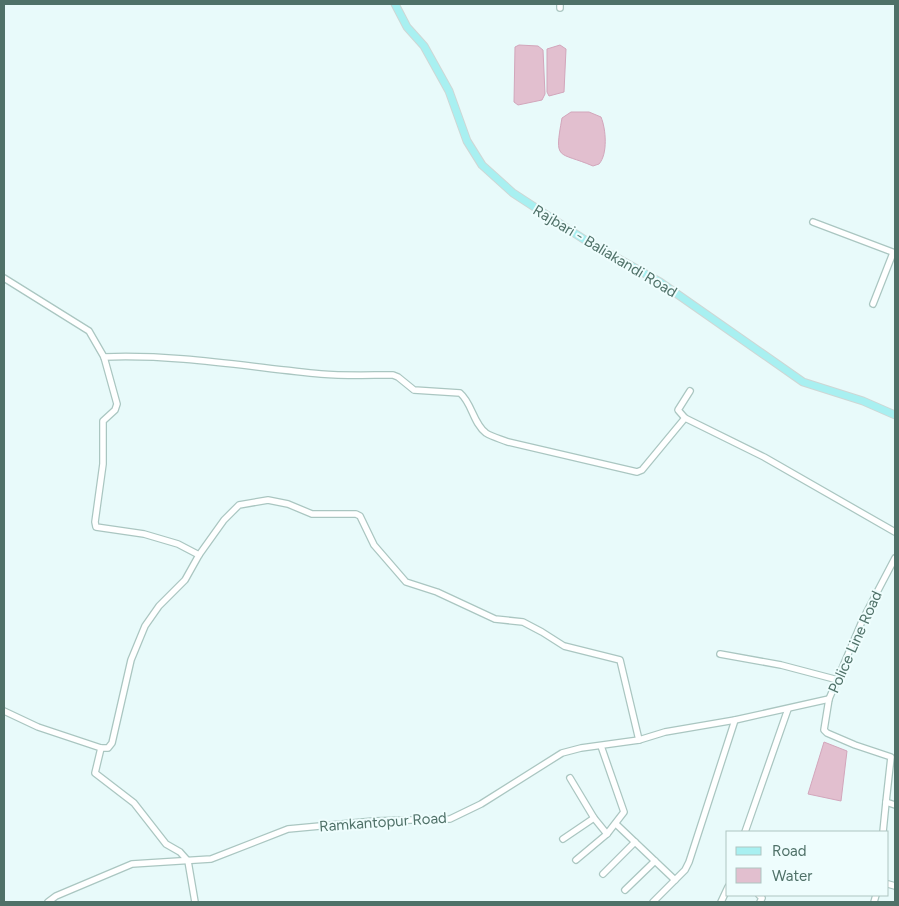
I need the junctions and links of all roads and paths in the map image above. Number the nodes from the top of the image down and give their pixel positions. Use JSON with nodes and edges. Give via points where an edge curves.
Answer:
{"nodes":[{"id":1,"x":394,"y":4,"type":"edge"},
{"id":2,"x":813,"y":222,"type":"dead end"},
{"id":3,"x":894,"y":253,"type":"edge"},
{"id":4,"x":4,"y":278,"type":"edge"},
{"id":5,"x":873,"y":304,"type":"dead end"},
{"id":6,"x":104,"y":357,"type":"junction"},
{"id":7,"x":690,"y":391,"type":"dead end"},
{"id":8,"x":895,"y":415,"type":"edge"},
{"id":9,"x":685,"y":418,"type":"junction"},
{"id":10,"x":895,"y":532,"type":"edge"},
{"id":11,"x":199,"y":555,"type":"junction"},
{"id":12,"x":895,"y":558,"type":"edge"},
{"id":13,"x":720,"y":654,"type":"dead end"},
{"id":14,"x":838,"y":680,"type":"junction"},
{"id":15,"x":829,"y":699,"type":"junction"},
{"id":16,"x":788,"y":709,"type":"junction"},
{"id":17,"x":4,"y":711,"type":"edge"},
{"id":18,"x":735,"y":720,"type":"junction"},
{"id":19,"x":639,"y":740,"type":"junction"},
{"id":20,"x":601,"y":746,"type":"junction"},
{"id":21,"x":101,"y":748,"type":"junction"},
{"id":22,"x":894,"y":760,"type":"edge"},
{"id":23,"x":570,"y":778,"type":"dead end"},
{"id":24,"x":886,"y":802,"type":"junction"},
{"id":25,"x":895,"y":805,"type":"edge"},
{"id":26,"x":594,"y":818,"type":"junction"},
{"id":27,"x":616,"y":824,"type":"junction"},
{"id":28,"x":745,"y":831,"type":"edge"},
{"id":29,"x":883,"y":831,"type":"edge"},
{"id":30,"x":607,"y":834,"type":"junction"},
{"id":31,"x":563,"y":839,"type":"dead end"},
{"id":32,"x":635,"y":842,"type":"junction"},
{"id":33,"x":576,"y":860,"type":"dead end"},
{"id":34,"x":188,"y":861,"type":"junction"},
{"id":35,"x":655,"y":861,"type":"junction"},
{"id":36,"x":603,"y":874,"type":"dead end"},
{"id":37,"x":675,"y":880,"type":"junction"},
{"id":38,"x":625,"y":890,"type":"dead end"},
{"id":39,"x":56,"y":899,"type":"edge"},
{"id":40,"x":48,"y":902,"type":"edge"},
{"id":41,"x":195,"y":902,"type":"edge"},
{"id":42,"x":654,"y":902,"type":"edge"}],
"edges":[{"from":1,"to":8,"type":"main road","name":"Rajbari - Baliakandi Road","via":[[445,83],[467,141],[482,165],[513,194],[584,240],[660,282],[802,382]]},
{"from":2,"to":3,"type":"street"},
{"from":3,"to":5,"type":"street"},
{"from":4,"to":6,"type":"street","via":[[90,331]]},
{"from":6,"to":9,"type":"street","via":[[134,356],[263,366],[322,374],[393,375],[414,390],[460,393],[482,428],[508,442],[637,472]]},
{"from":6,"to":11,"type":"street","via":[[117,404],[103,421],[104,464],[96,527],[161,539]]},
{"from":7,"to":9,"type":"street","via":[[678,407]]},
{"from":9,"to":10,"type":"street","via":[[764,457]]},
{"from":11,"to":19,"type":"street","via":[[239,504],[268,500],[312,514],[356,514],[374,545],[406,582],[437,592],[495,619],[522,622],[564,646],[620,660]]},
{"from":11,"to":21,"type":"street","via":[[186,580],[159,606],[145,626],[131,660],[112,743],[108,748]]},
{"from":12,"to":14,"type":"street","name":"Police Line Road","via":[[862,619]]},
{"from":13,"to":14,"type":"street","via":[[782,665]]},
{"from":14,"to":15,"type":"street","name":"Police Line Road"},
{"from":15,"to":16,"type":"street","name":"Ramkantopur Road"},
{"from":15,"to":22,"type":"street","name":"Police Line Road","via":[[826,733],[889,755]]},
{"from":16,"to":18,"type":"street","name":"Ramkantopur Road"},
{"from":16,"to":28,"type":"street"},
{"from":17,"to":21,"type":"street","via":[[38,727]]},
{"from":18,"to":19,"type":"street","name":"Ramkantopur Road","via":[[665,732]]},
{"from":18,"to":37,"type":"street","via":[[689,862]]},
{"from":19,"to":20,"type":"street","name":"Ramkantopur Road"},
{"from":20,"to":27,"type":"street","via":[[624,808]]},
{"from":20,"to":34,"type":"street","name":"Ramkantopur Road","via":[[574,750],[549,760],[481,804],[450,819],[374,821],[288,829],[211,859]]},
{"from":21,"to":34,"type":"street","via":[[94,770],[97,776],[134,803],[166,844]]},
{"from":22,"to":24,"type":"street"},
{"from":23,"to":26,"type":"street"},
{"from":24,"to":25,"type":"street"},
{"from":24,"to":29,"type":"street"},
{"from":26,"to":30,"type":"street"},
{"from":26,"to":31,"type":"street"},
{"from":27,"to":30,"type":"street"},
{"from":27,"to":32,"type":"street"},
{"from":30,"to":33,"type":"street"},
{"from":32,"to":35,"type":"street"},
{"from":32,"to":36,"type":"street"},
{"from":34,"to":39,"type":"street","name":"Ramkantopur Road","via":[[132,864]]},
{"from":34,"to":41,"type":"street"},
{"from":35,"to":37,"type":"street"},
{"from":35,"to":38,"type":"street"},
{"from":37,"to":42,"type":"street"},
{"from":39,"to":40,"type":"street","name":"Ramkantopur Road"}]}
